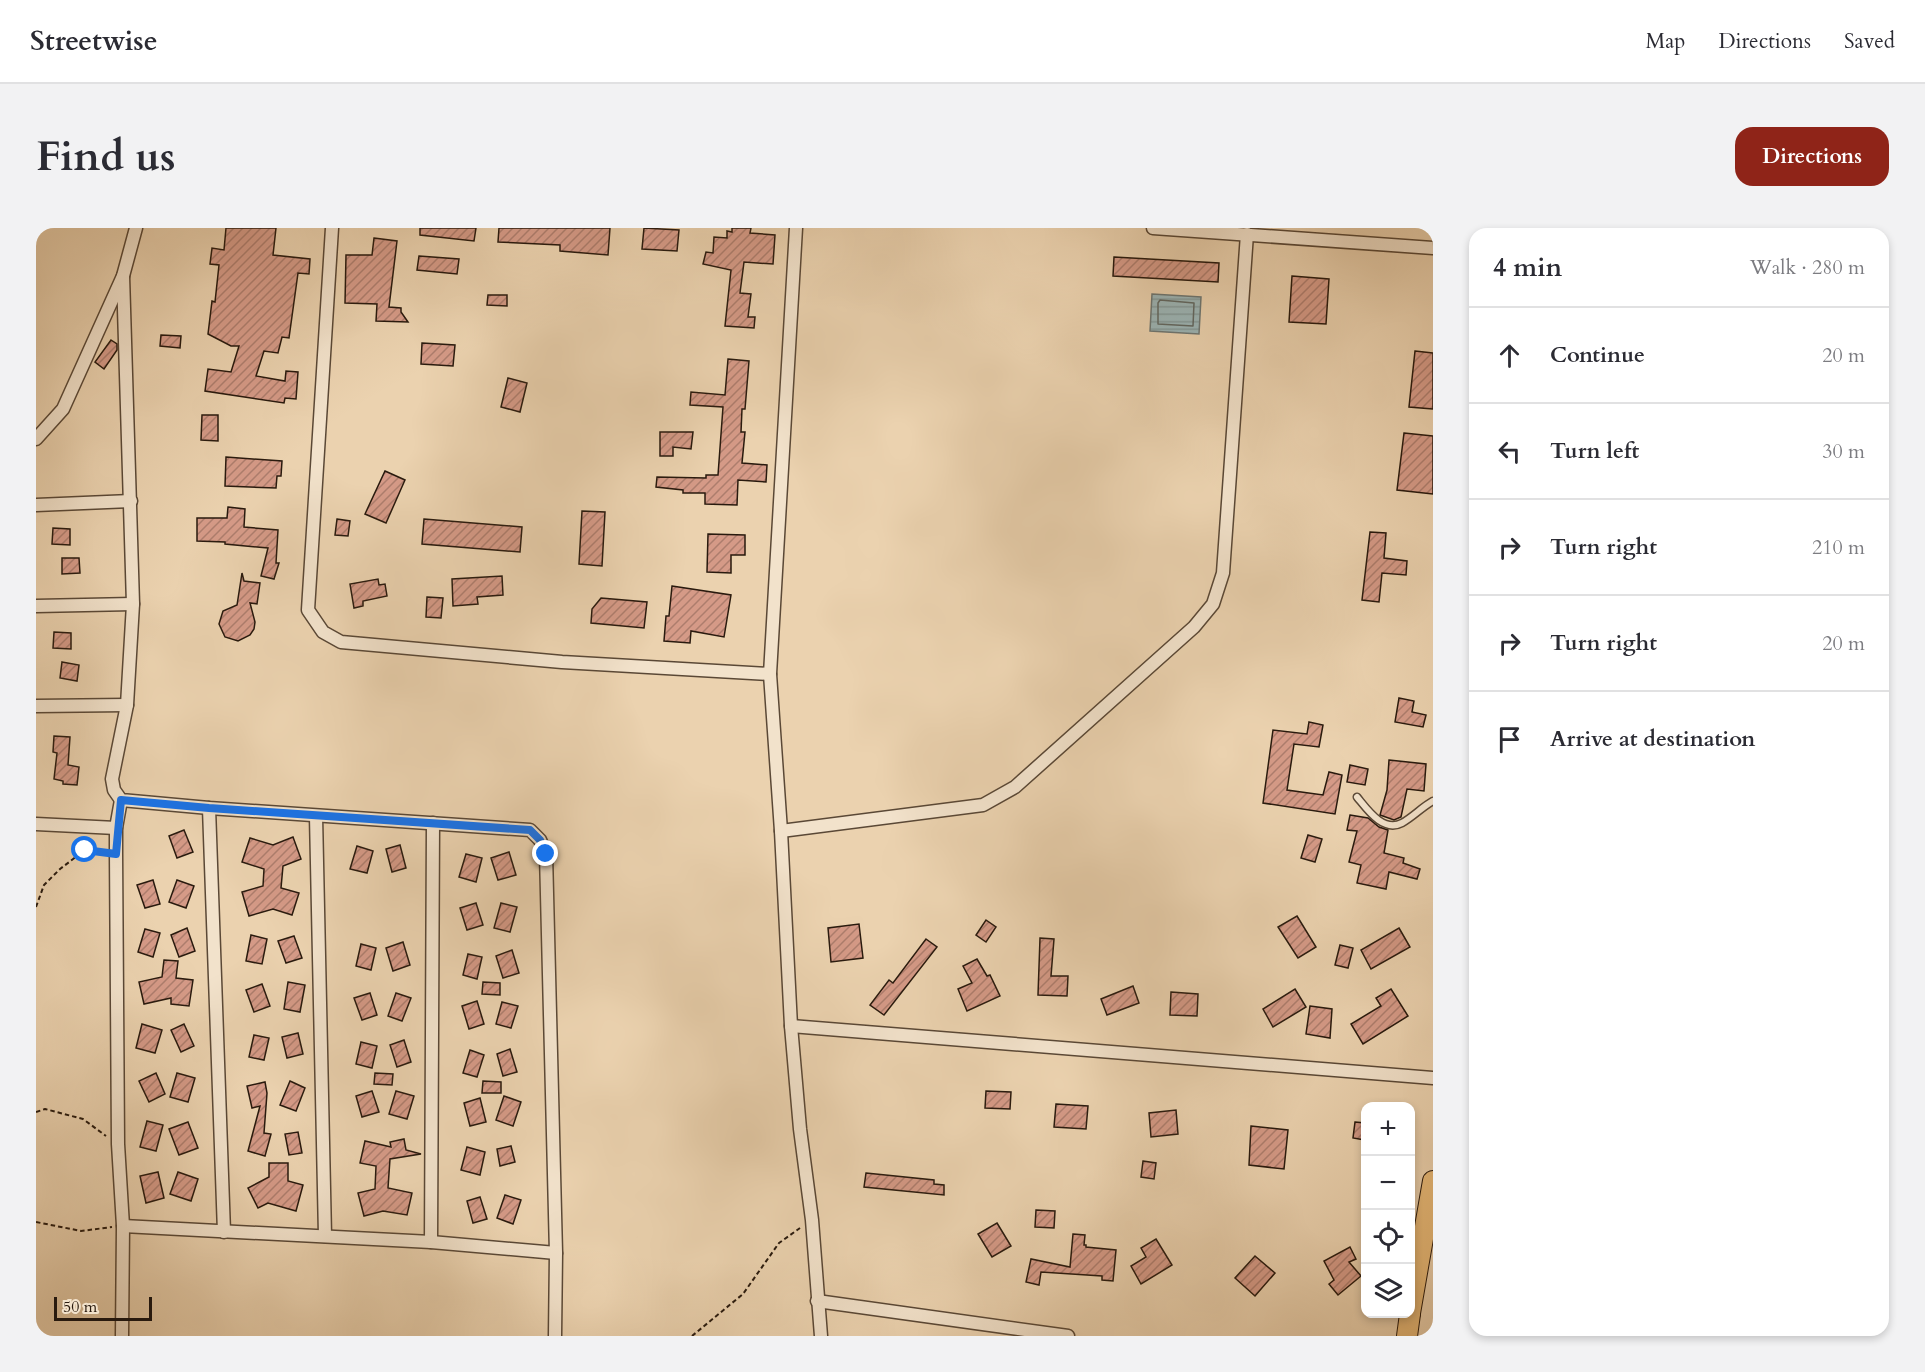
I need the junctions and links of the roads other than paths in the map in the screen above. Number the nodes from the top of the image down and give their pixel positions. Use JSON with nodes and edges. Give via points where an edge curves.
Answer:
{"nodes":[{"id":1,"x":136,"y":228,"type":"edge"},
{"id":2,"x":332,"y":228,"type":"edge"},
{"id":3,"x":796,"y":228,"type":"edge"},
{"id":4,"x":1153,"y":228,"type":"edge"},
{"id":5,"x":1247,"y":234,"type":"junction"},
{"id":6,"x":1433,"y":248,"type":"edge"},
{"id":7,"x":123,"y":276,"type":"junction"},
{"id":8,"x":36,"y":439,"type":"edge"},
{"id":9,"x":131,"y":501,"type":"junction"},
{"id":10,"x":36,"y":505,"type":"edge"},
{"id":11,"x":133,"y":604,"type":"junction"},
{"id":12,"x":36,"y":606,"type":"edge"},
{"id":13,"x":770,"y":674,"type":"junction"},
{"id":14,"x":127,"y":705,"type":"junction"},
{"id":15,"x":36,"y":706,"type":"edge"},
{"id":16,"x":1357,"y":797,"type":"dead end"},
{"id":17,"x":121,"y":800,"type":"junction"},
{"id":18,"x":1433,"y":801,"type":"edge"},
{"id":19,"x":209,"y":808,"type":"junction"},
{"id":20,"x":316,"y":816,"type":"junction"},
{"id":21,"x":433,"y":823,"type":"junction"},
{"id":22,"x":36,"y":824,"type":"edge"},
{"id":23,"x":117,"y":828,"type":"junction"},
{"id":24,"x":781,"y":831,"type":"junction"},
{"id":25,"x":791,"y":1026,"type":"junction"},
{"id":26,"x":1433,"y":1078,"type":"edge"},
{"id":27,"x":1433,"y":1181,"type":"edge"},
{"id":28,"x":123,"y":1226,"type":"junction"},
{"id":29,"x":224,"y":1232,"type":"junction"},
{"id":30,"x":325,"y":1236,"type":"junction"},
{"id":31,"x":431,"y":1242,"type":"junction"},
{"id":32,"x":556,"y":1253,"type":"junction"},
{"id":33,"x":1415,"y":1284,"type":"edge"},
{"id":34,"x":818,"y":1301,"type":"junction"},
{"id":35,"x":1409,"y":1318,"type":"edge"},
{"id":36,"x":122,"y":1336,"type":"edge"},
{"id":37,"x":555,"y":1336,"type":"edge"},
{"id":38,"x":821,"y":1336,"type":"edge"},
{"id":39,"x":1068,"y":1336,"type":"edge"},
{"id":40,"x":1407,"y":1336,"type":"edge"}],
"edges":[{"from":1,"to":7,"type":"street"},
{"from":2,"to":13,"type":"street","via":[[308,610],[323,632],[342,642],[562,662]]},
{"from":3,"to":13,"type":"street"},
{"from":4,"to":5,"type":"street"},
{"from":5,"to":6,"type":"street"},
{"from":5,"to":24,"type":"street","via":[[1223,573],[1213,604],[1194,627],[1015,787],[983,805]]},
{"from":7,"to":8,"type":"street","via":[[63,409]]},
{"from":7,"to":9,"type":"street"},
{"from":9,"to":10,"type":"street"},
{"from":9,"to":11,"type":"street"},
{"from":11,"to":12,"type":"street"},
{"from":11,"to":14,"type":"street"},
{"from":13,"to":24,"type":"street"},
{"from":14,"to":15,"type":"street"},
{"from":14,"to":17,"type":"street","via":[[112,779]]},
{"from":16,"to":18,"type":"lane","via":[[1374,818],[1395,825]]},
{"from":17,"to":19,"type":"street"},
{"from":17,"to":23,"type":"street"},
{"from":19,"to":20,"type":"street"},
{"from":19,"to":29,"type":"street"},
{"from":20,"to":21,"type":"street"},
{"from":20,"to":30,"type":"street"},
{"from":21,"to":31,"type":"street"},
{"from":21,"to":32,"type":"street","via":[[530,830],[546,854]]},
{"from":22,"to":23,"type":"street"},
{"from":23,"to":28,"type":"street","via":[[118,1144]]},
{"from":24,"to":25,"type":"street"},
{"from":25,"to":26,"type":"street"},
{"from":25,"to":34,"type":"street"},
{"from":27,"to":33,"type":"highway"},
{"from":28,"to":29,"type":"street"},
{"from":28,"to":36,"type":"street"},
{"from":29,"to":30,"type":"street"},
{"from":30,"to":31,"type":"street"},
{"from":31,"to":32,"type":"street"},
{"from":32,"to":37,"type":"street"},
{"from":34,"to":38,"type":"street"},
{"from":34,"to":39,"type":"street"},
{"from":35,"to":40,"type":"highway"}]}
